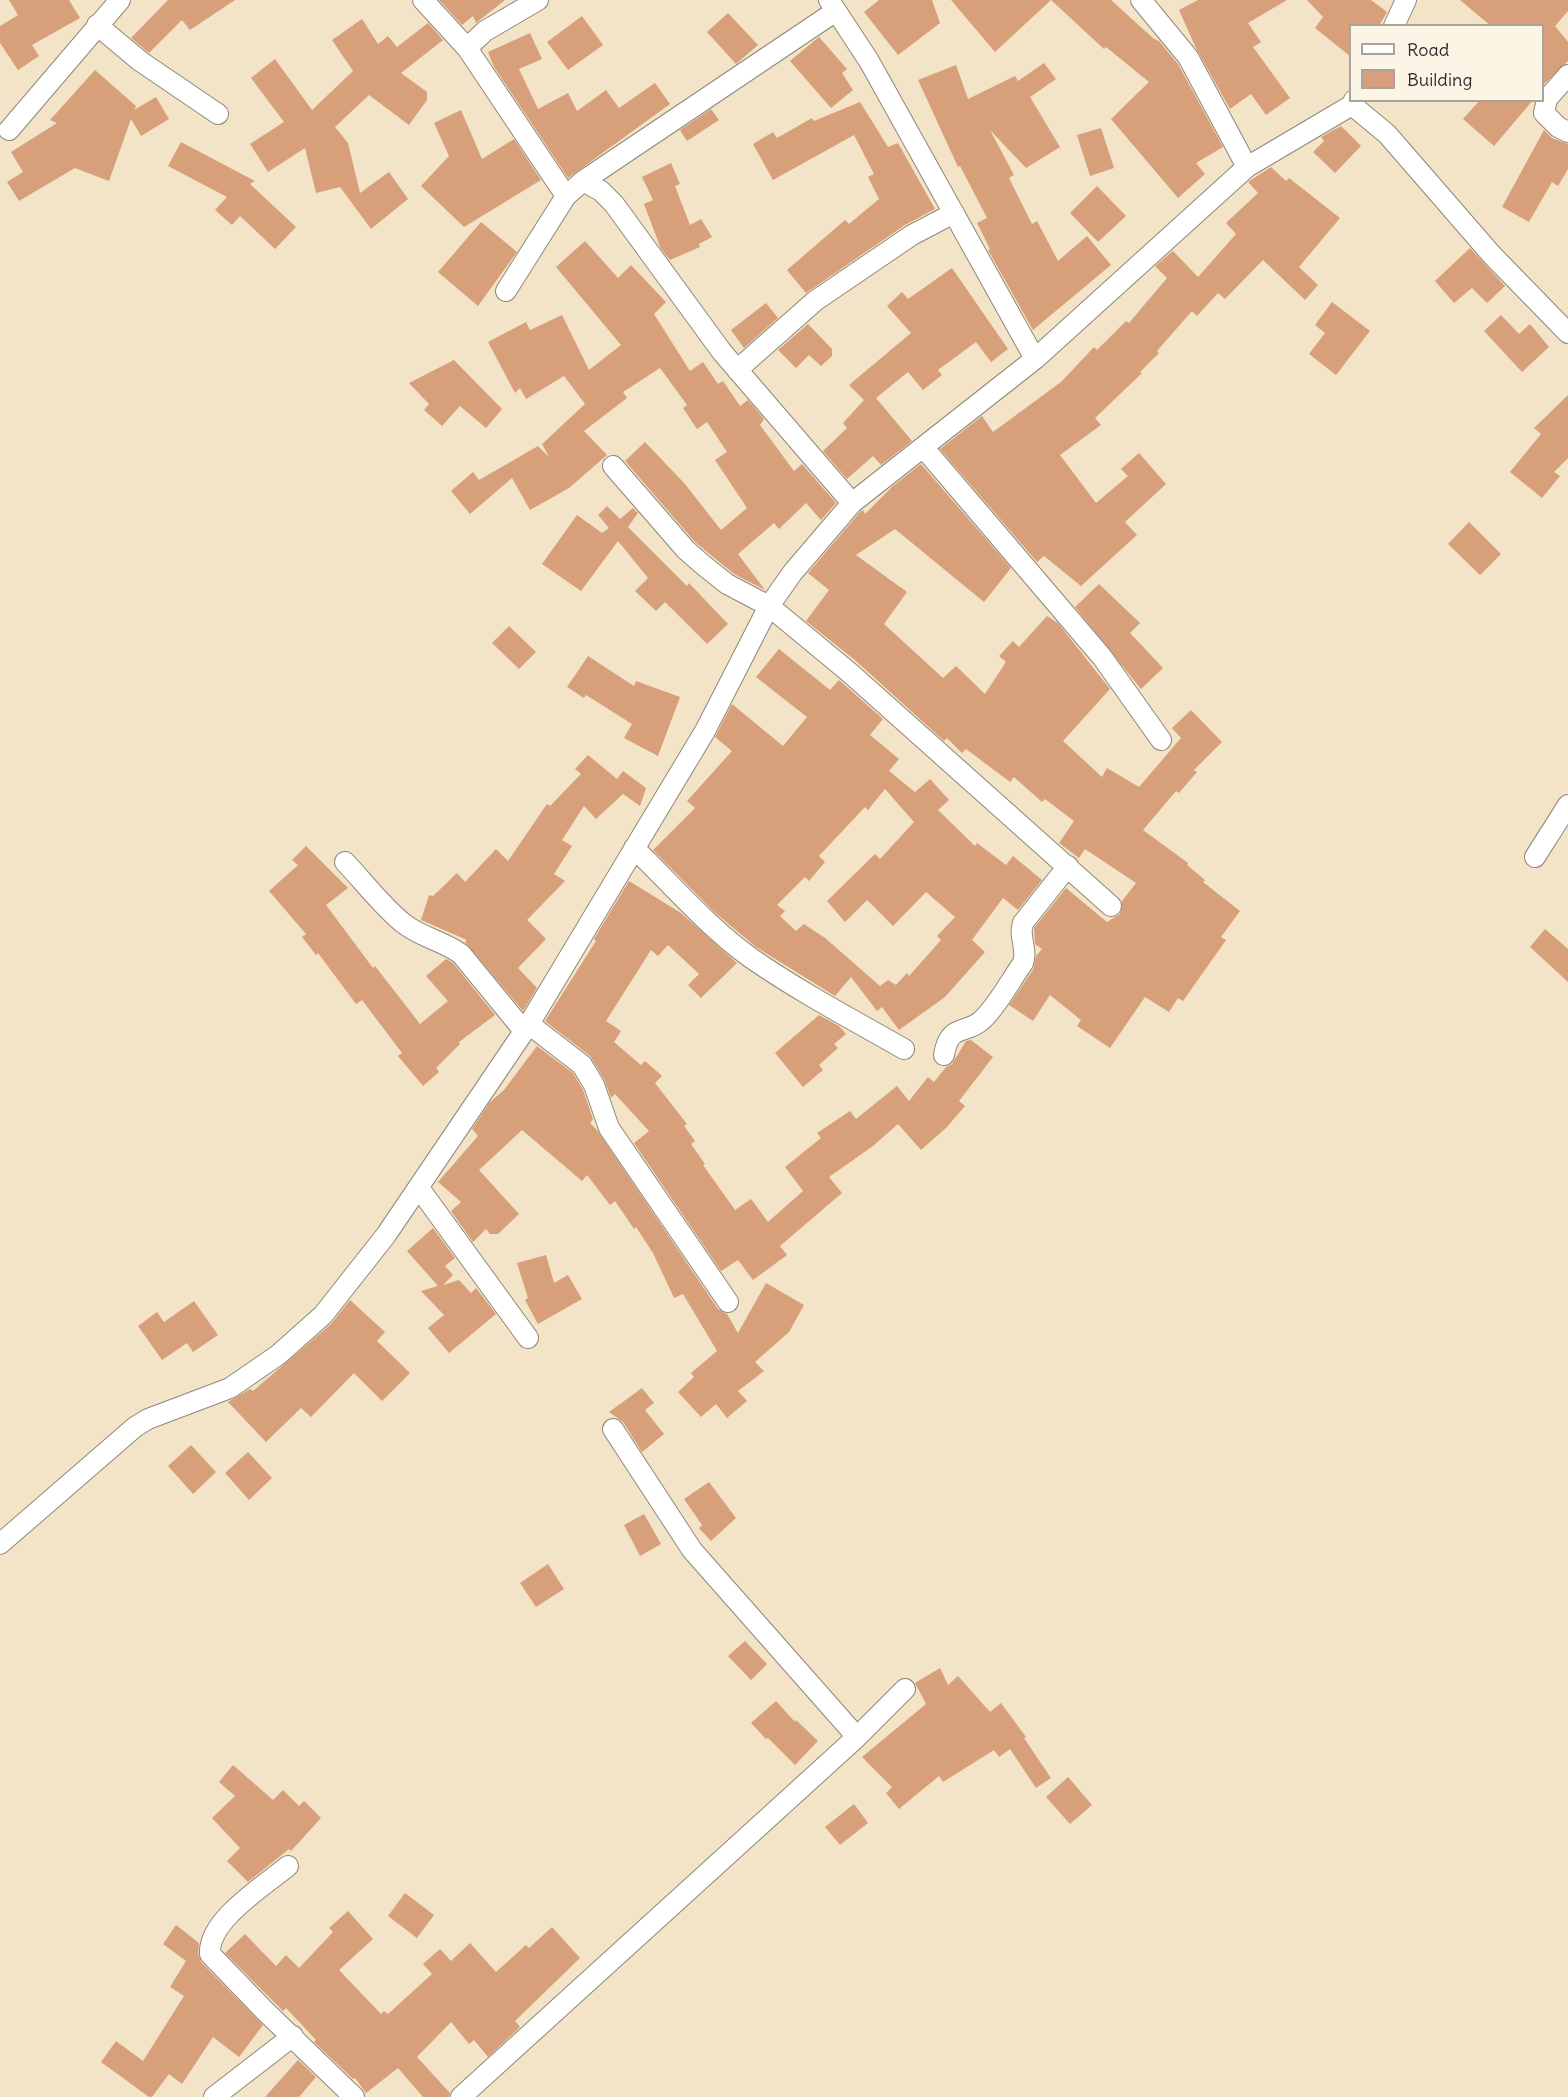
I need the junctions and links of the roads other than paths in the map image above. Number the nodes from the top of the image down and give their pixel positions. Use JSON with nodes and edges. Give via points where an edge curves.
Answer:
{"nodes":[{"id":1,"x":120,"y":0,"type":"edge"},
{"id":2,"x":423,"y":0,"type":"edge"},
{"id":3,"x":538,"y":0,"type":"edge"},
{"id":4,"x":1141,"y":0,"type":"edge"},
{"id":5,"x":1406,"y":0,"type":"edge"},
{"id":6,"x":833,"y":6,"type":"edge"},
{"id":7,"x":1395,"y":24,"type":"edge"},
{"id":8,"x":98,"y":25,"type":"junction"},
{"id":9,"x":467,"y":48,"type":"junction"},
{"id":10,"x":1568,"y":75,"type":"edge"},
{"id":11,"x":1353,"y":103,"type":"edge"},
{"id":12,"x":218,"y":114,"type":"dead end"},
{"id":13,"x":9,"y":130,"type":"dead end"},
{"id":14,"x":1568,"y":132,"type":"edge"},
{"id":15,"x":1247,"y":167,"type":"junction"},
{"id":16,"x":584,"y":181,"type":"junction"},
{"id":17,"x":566,"y":196,"type":"junction"},
{"id":18,"x":954,"y":213,"type":"junction"},
{"id":19,"x":506,"y":291,"type":"dead end"},
{"id":20,"x":1568,"y":333,"type":"edge"},
{"id":21,"x":1035,"y":358,"type":"junction"},
{"id":22,"x":737,"y":370,"type":"junction"},
{"id":23,"x":923,"y":447,"type":"junction"},
{"id":24,"x":613,"y":466,"type":"dead end"},
{"id":25,"x":852,"y":503,"type":"junction"},
{"id":26,"x":769,"y":606,"type":"junction"},
{"id":27,"x":1161,"y":740,"type":"dead end"},
{"id":28,"x":1568,"y":805,"type":"edge"},
{"id":29,"x":634,"y":848,"type":"junction"},
{"id":30,"x":1535,"y":857,"type":"dead end"},
{"id":31,"x":345,"y":862,"type":"dead end"},
{"id":32,"x":1068,"y":866,"type":"junction"},
{"id":33,"x":1111,"y":906,"type":"dead end"},
{"id":34,"x":526,"y":1028,"type":"junction"},
{"id":35,"x":904,"y":1049,"type":"dead end"},
{"id":36,"x":944,"y":1055,"type":"dead end"},
{"id":37,"x":418,"y":1188,"type":"junction"},
{"id":38,"x":728,"y":1302,"type":"dead end"},
{"id":39,"x":528,"y":1338,"type":"dead end"},
{"id":40,"x":613,"y":1430,"type":"dead end"},
{"id":41,"x":0,"y":1544,"type":"edge"},
{"id":42,"x":905,"y":1689,"type":"dead end"},
{"id":43,"x":857,"y":1737,"type":"junction"},
{"id":44,"x":288,"y":1866,"type":"dead end"},
{"id":45,"x":293,"y":2036,"type":"junction"},
{"id":46,"x":214,"y":2097,"type":"edge"},
{"id":47,"x":354,"y":2097,"type":"edge"},
{"id":48,"x":460,"y":2097,"type":"edge"}],
"edges":[{"from":1,"to":8,"type":"street"},
{"from":2,"to":9,"type":"street"},
{"from":3,"to":9,"type":"street","via":[[485,32]]},
{"from":4,"to":15,"type":"street","via":[[1188,57]]},
{"from":5,"to":7,"type":"street"},
{"from":6,"to":16,"type":"street"},
{"from":6,"to":18,"type":"street"},
{"from":8,"to":12,"type":"street","via":[[140,61]]},
{"from":8,"to":13,"type":"street"},
{"from":9,"to":17,"type":"street"},
{"from":10,"to":14,"type":"street","via":[[1547,99],[1544,113]]},
{"from":11,"to":15,"type":"street"},
{"from":11,"to":20,"type":"street","via":[[1387,134],[1492,255]]},
{"from":15,"to":21,"type":"street"},
{"from":16,"to":17,"type":"street"},
{"from":16,"to":22,"type":"street","via":[[602,191],[614,204]]},
{"from":17,"to":19,"type":"street"},
{"from":18,"to":21,"type":"street"},
{"from":18,"to":22,"type":"street","via":[[912,235],[815,301]]},
{"from":21,"to":23,"type":"street"},
{"from":22,"to":25,"type":"street"},
{"from":23,"to":25,"type":"street"},
{"from":23,"to":27,"type":"street","via":[[1088,640]]},
{"from":24,"to":26,"type":"street","via":[[694,557],[728,584]]},
{"from":25,"to":26,"type":"street"},
{"from":26,"to":29,"type":"street","via":[[705,731]]},
{"from":26,"to":32,"type":"street"},
{"from":28,"to":30,"type":"street"},
{"from":29,"to":34,"type":"street"},
{"from":29,"to":35,"type":"street","via":[[750,957]]},
{"from":31,"to":34,"type":"street","via":[[402,923],[461,954]]},
{"from":32,"to":33,"type":"street"},
{"from":32,"to":36,"type":"street","via":[[1023,923],[1023,963],[982,1020],[954,1032]]},
{"from":34,"to":37,"type":"street"},
{"from":34,"to":38,"type":"street","via":[[582,1065],[594,1085],[609,1128]]},
{"from":37,"to":39,"type":"street"},
{"from":37,"to":41,"type":"street","via":[[323,1316],[278,1355],[230,1388],[135,1427]]},
{"from":40,"to":43,"type":"street","via":[[692,1550]]},
{"from":42,"to":43,"type":"street"},
{"from":43,"to":48,"type":"street"},
{"from":44,"to":45,"type":"street","via":[[216,1930],[210,1954]]},
{"from":45,"to":46,"type":"street"},
{"from":45,"to":47,"type":"street"}]}
